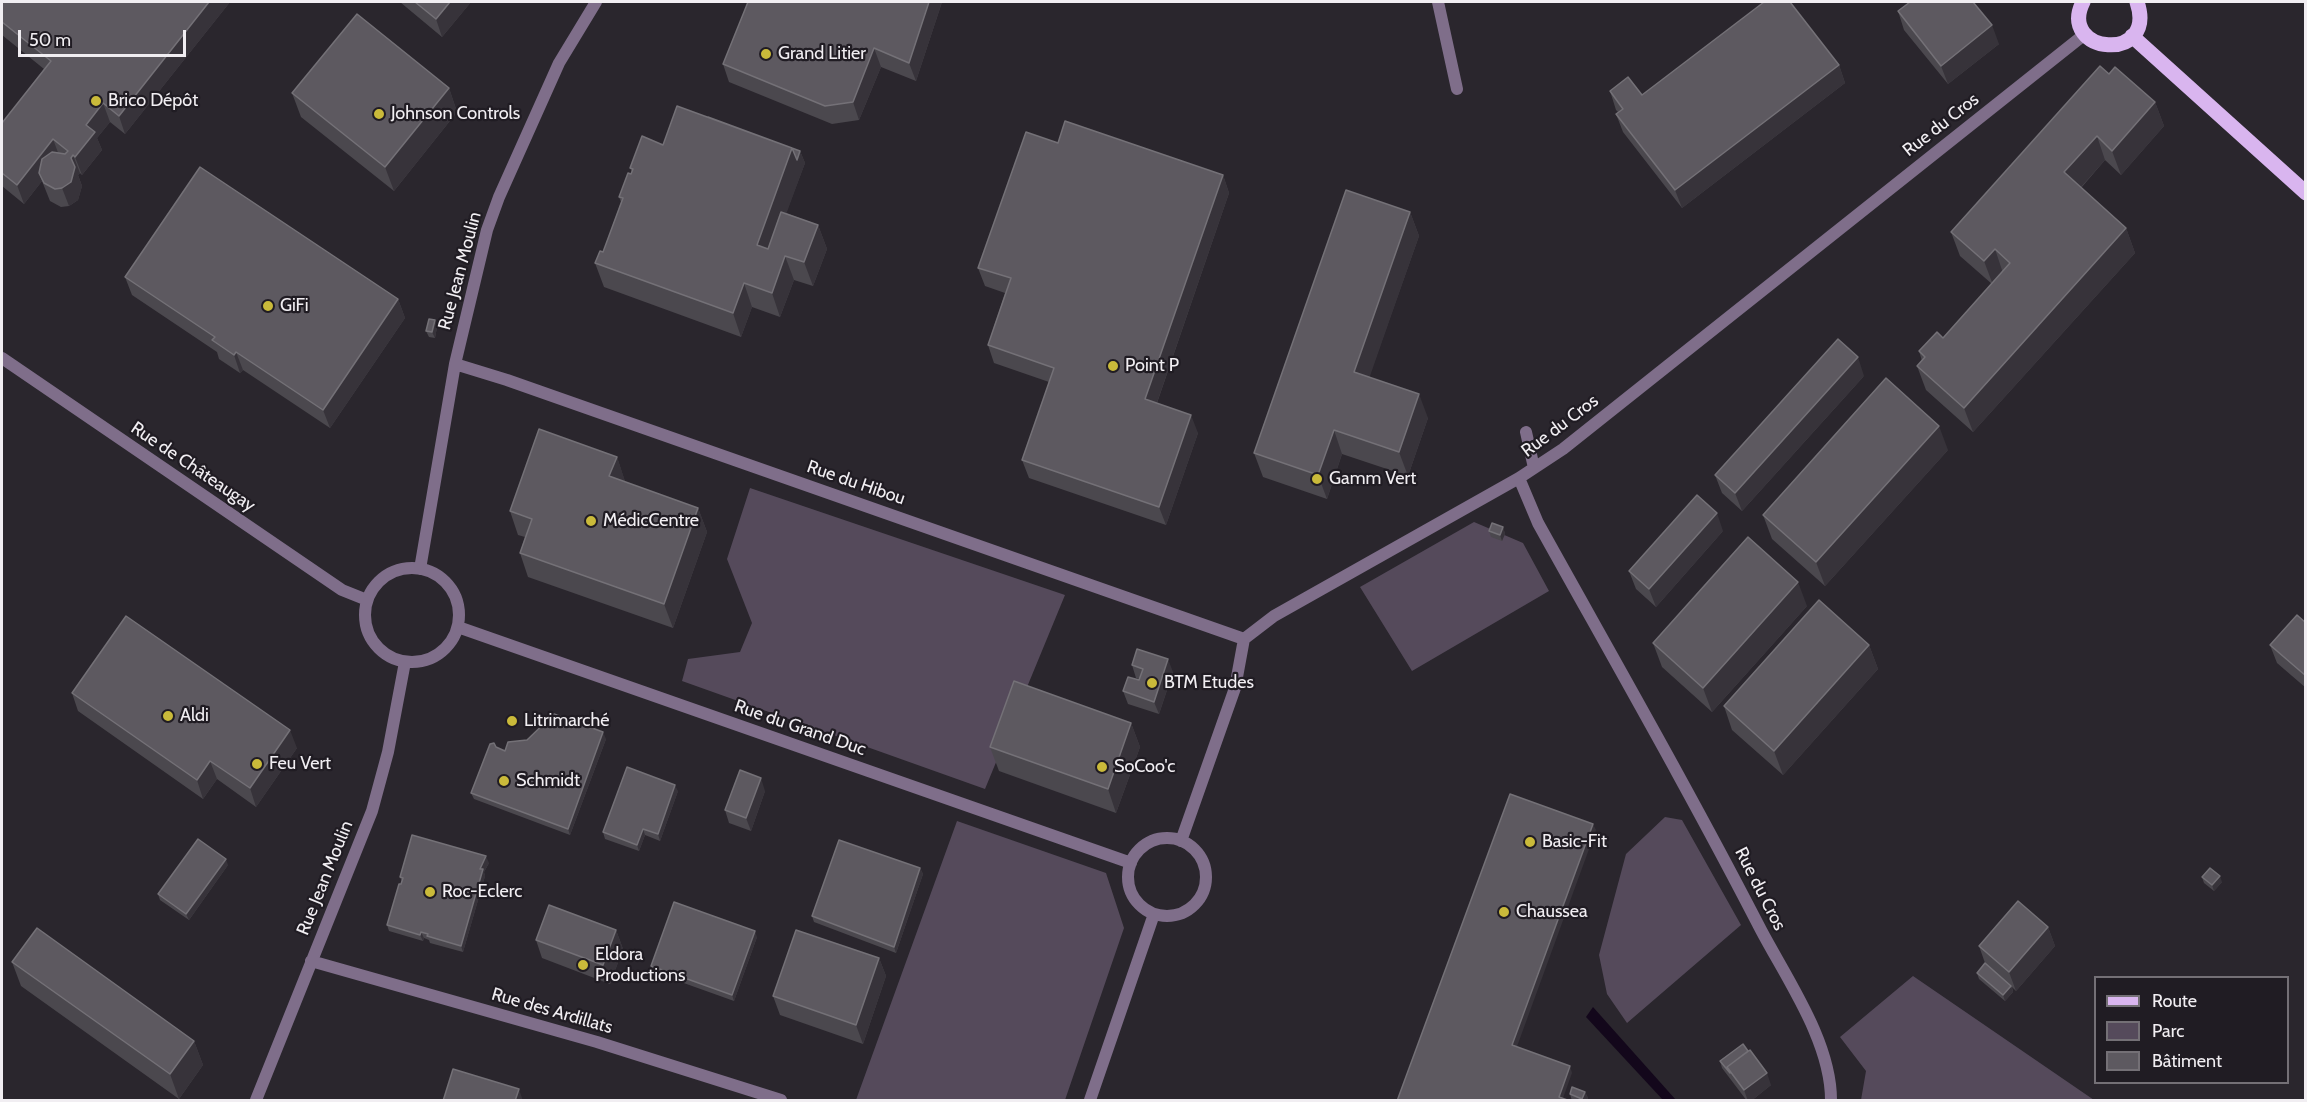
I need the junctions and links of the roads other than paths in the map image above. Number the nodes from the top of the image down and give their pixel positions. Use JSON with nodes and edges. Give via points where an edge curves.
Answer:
{"nodes":[{"id":1,"x":596,"y":2,"type":"edge"},
{"id":2,"x":1438,"y":2,"type":"edge"},
{"id":3,"x":2083,"y":2,"type":"edge"},
{"id":4,"x":2137,"y":2,"type":"edge"},
{"id":5,"x":2085,"y":34,"type":"junction"},
{"id":6,"x":2132,"y":36,"type":"junction"},
{"id":7,"x":1457,"y":89,"type":"dead end"},
{"id":8,"x":2306,"y":193,"type":"edge"},
{"id":9,"x":2,"y":358,"type":"edge"},
{"id":10,"x":455,"y":364,"type":"junction"},
{"id":11,"x":1526,"y":432,"type":"dead end"},
{"id":12,"x":1534,"y":468,"type":"junction"},
{"id":13,"x":1519,"y":478,"type":"junction"},
{"id":14,"x":420,"y":569,"type":"junction"},
{"id":15,"x":367,"y":600,"type":"junction"},
{"id":16,"x":458,"y":627,"type":"junction"},
{"id":17,"x":1244,"y":639,"type":"junction"},
{"id":18,"x":405,"y":662,"type":"junction"},
{"id":19,"x":1181,"y":841,"type":"junction"},
{"id":20,"x":1131,"y":863,"type":"junction"},
{"id":21,"x":1154,"y":914,"type":"junction"},
{"id":22,"x":311,"y":961,"type":"junction"},
{"id":23,"x":256,"y":1101,"type":"edge"},
{"id":24,"x":781,"y":1101,"type":"edge"},
{"id":25,"x":1090,"y":1101,"type":"edge"},
{"id":26,"x":1831,"y":1101,"type":"edge"}],
"edges":[{"from":1,"to":10,"type":"street","name":"Rue Jean Moulin","via":[[559,63],[499,197],[487,230]]},
{"from":2,"to":7,"type":"street"},
{"from":3,"to":5,"type":"main road","via":[[2079,14]]},
{"from":4,"to":6,"type":"main road","via":[[2140,20]]},
{"from":5,"to":6,"type":"main road","via":[[2099,45],[2108,46]]},
{"from":5,"to":12,"type":"street","name":"Rue du Cros"},
{"from":6,"to":8,"type":"main road"},
{"from":9,"to":15,"type":"street","name":"Rue de Châteaugay","via":[[322,577]]},
{"from":10,"to":14,"type":"street","name":"Rue Jean Moulin"},
{"from":10,"to":17,"type":"street","name":"Rue du Hibou"},
{"from":11,"to":12,"type":"street"},
{"from":12,"to":13,"type":"street","name":"Rue du Cros"},
{"from":13,"to":17,"type":"street","via":[[1274,616]]},
{"from":13,"to":26,"type":"street","name":"Rue du Cros","via":[[1538,523],[1718,846],[1820,1044],[1831,1080]]},
{"from":14,"to":15,"type":"street","via":[[400,570],[387,576]]},
{"from":14,"to":16,"type":"street","via":[[436,574],[450,586],[459,609]]},
{"from":15,"to":18,"type":"street","via":[[365,616],[371,640],[385,654]]},
{"from":16,"to":18,"type":"street","via":[[445,649],[426,661]]},
{"from":16,"to":20,"type":"street","name":"Rue du Grand Duc"},
{"from":17,"to":19,"type":"street","via":[[1235,688]]},
{"from":18,"to":22,"type":"street","name":"Rue Jean Moulin","via":[[372,811]]},
{"from":19,"to":20,"type":"street","via":[[1157,840],[1137,853]]},
{"from":19,"to":21,"type":"street","via":[[1200,855],[1205,866],[1204,890],[1190,909],[1166,916]]},
{"from":20,"to":21,"type":"street","via":[[1130,888],[1139,903]]},
{"from":21,"to":25,"type":"street"},
{"from":22,"to":23,"type":"street","name":"Rue Jean Moulin"},
{"from":22,"to":24,"type":"street","name":"Rue des Ardillats","via":[[597,1042]]}]}
